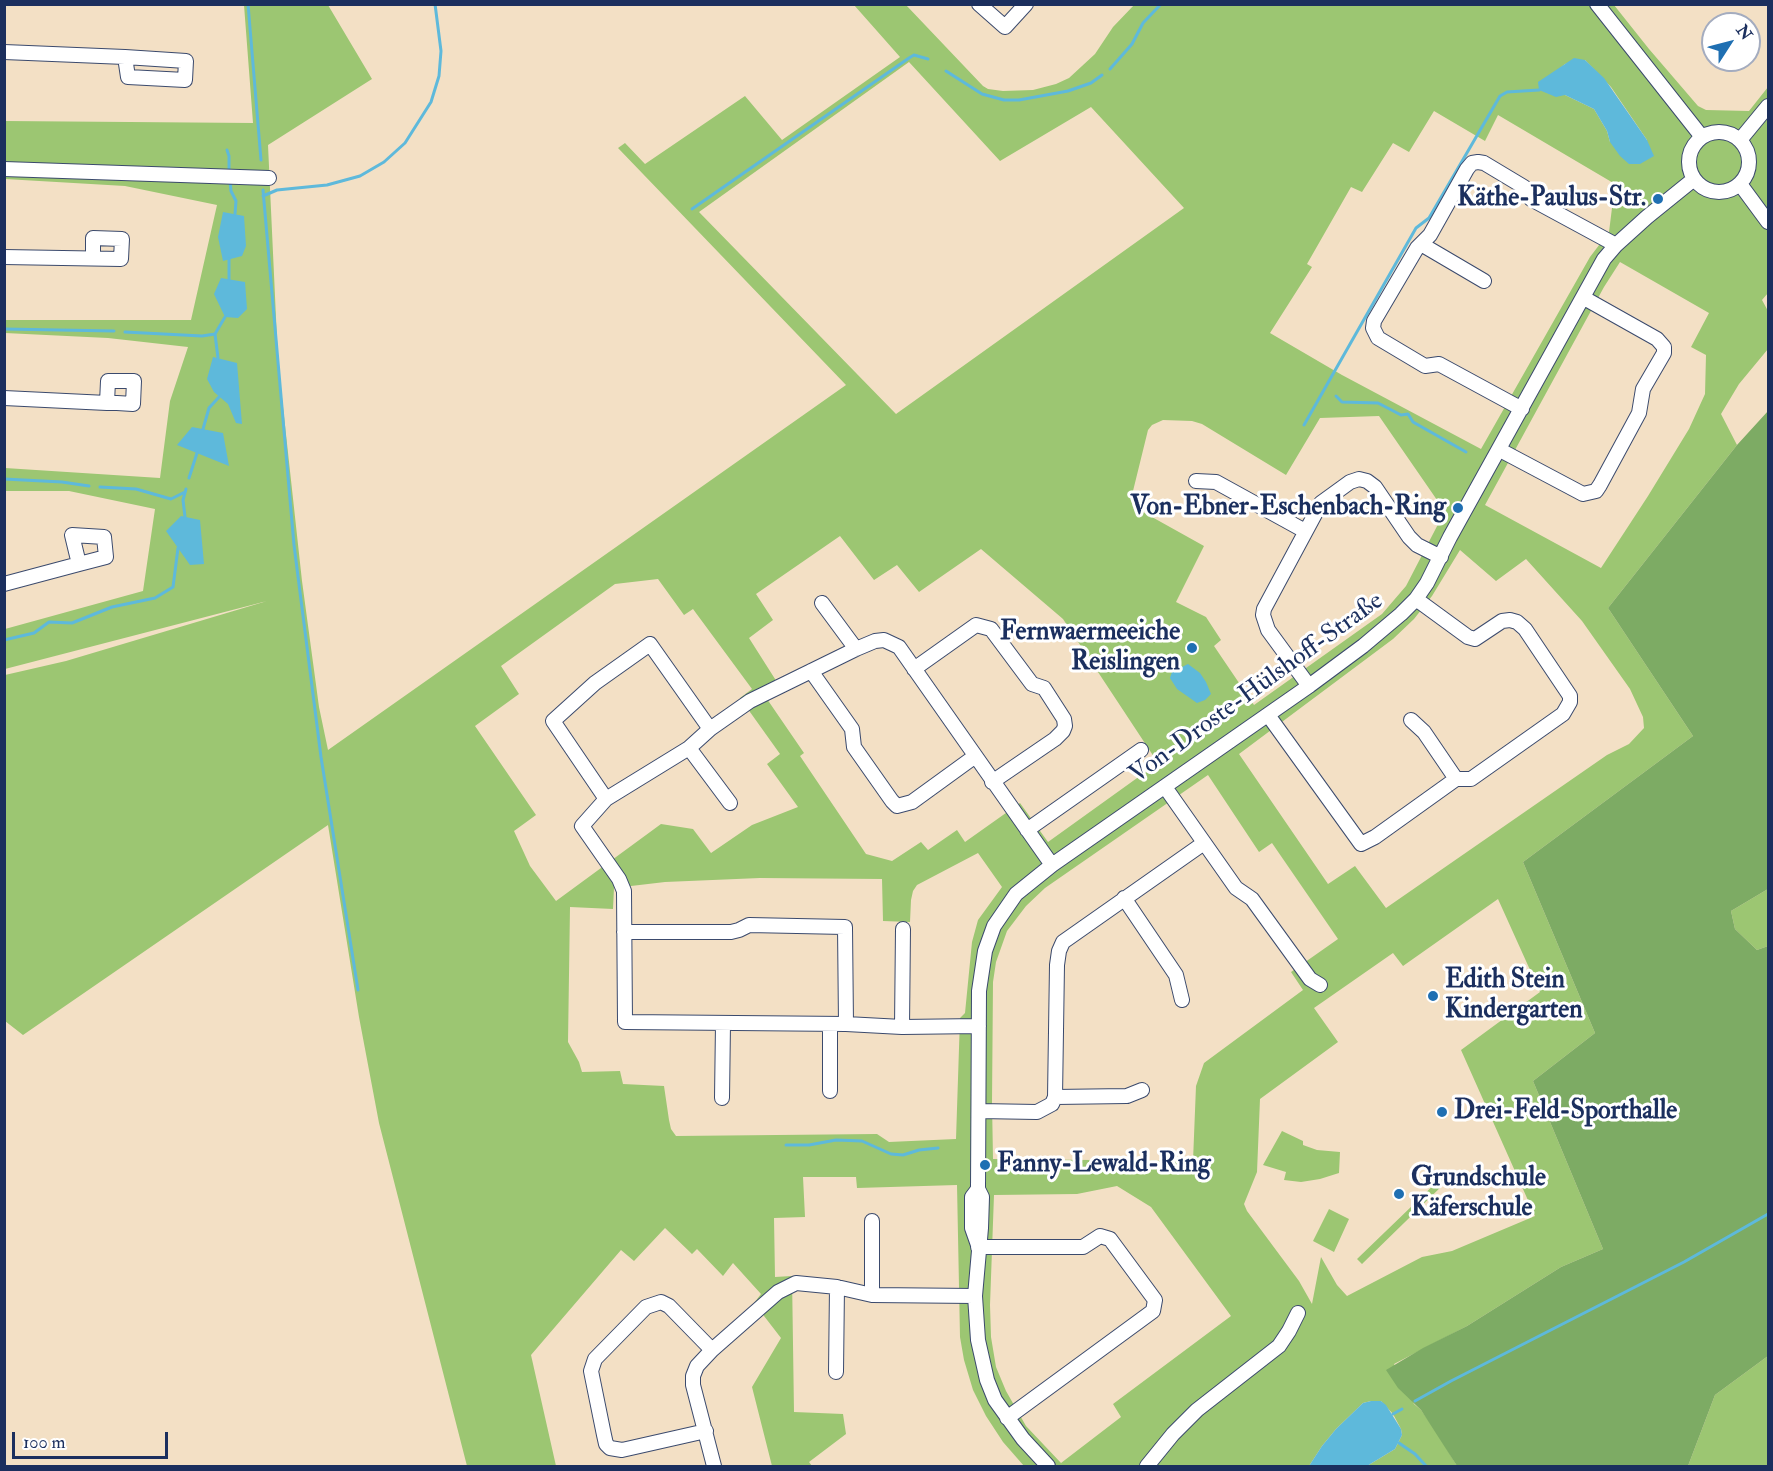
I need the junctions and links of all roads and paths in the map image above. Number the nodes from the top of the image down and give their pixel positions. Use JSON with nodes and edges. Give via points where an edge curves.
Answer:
{"nodes":[{"id":1,"x":979,"y":4,"type":"edge"},
{"id":2,"x":1026,"y":4,"type":"edge"},
{"id":3,"x":1597,"y":4,"type":"edge"},
{"id":4,"x":4,"y":52,"type":"edge"},
{"id":5,"x":125,"y":57,"type":"dead end"},
{"id":6,"x":1768,"y":106,"type":"edge"},
{"id":7,"x":1702,"y":137,"type":"junction"},
{"id":8,"x":1740,"y":140,"type":"junction"},
{"id":9,"x":4,"y":169,"type":"edge"},
{"id":10,"x":269,"y":178,"type":"dead end"},
{"id":11,"x":1694,"y":178,"type":"junction"},
{"id":12,"x":1740,"y":184,"type":"junction"},
{"id":13,"x":1768,"y":222,"type":"edge"},
{"id":14,"x":1421,"y":244,"type":"junction"},
{"id":15,"x":1616,"y":245,"type":"junction"},
{"id":16,"x":4,"y":256,"type":"edge"},
{"id":17,"x":93,"y":258,"type":"dead end"},
{"id":18,"x":1484,"y":280,"type":"dead end"},
{"id":19,"x":1584,"y":298,"type":"junction"},
{"id":20,"x":4,"y":398,"type":"edge"},
{"id":21,"x":107,"y":403,"type":"dead end"},
{"id":22,"x":1522,"y":408,"type":"junction"},
{"id":23,"x":1500,"y":450,"type":"junction"},
{"id":24,"x":1196,"y":481,"type":"dead end"},
{"id":25,"x":1305,"y":531,"type":"junction"},
{"id":26,"x":1441,"y":557,"type":"junction"},
{"id":27,"x":79,"y":564,"type":"dead end"},
{"id":28,"x":4,"y":584,"type":"edge"},
{"id":29,"x":1416,"y":598,"type":"junction"},
{"id":30,"x":822,"y":603,"type":"dead end"},
{"id":31,"x":856,"y":649,"type":"junction"},
{"id":32,"x":914,"y":669,"type":"junction"},
{"id":33,"x":811,"y":671,"type":"junction"},
{"id":34,"x":1309,"y":686,"type":"junction"},
{"id":35,"x":1268,"y":715,"type":"junction"},
{"id":36,"x":1411,"y":720,"type":"dead end"},
{"id":37,"x":710,"y":729,"type":"junction"},
{"id":38,"x":689,"y":748,"type":"junction"},
{"id":39,"x":1141,"y":750,"type":"dead end"},
{"id":40,"x":974,"y":756,"type":"junction"},
{"id":41,"x":1456,"y":779,"type":"junction"},
{"id":42,"x":992,"y":782,"type":"junction"},
{"id":43,"x":1165,"y":787,"type":"junction"},
{"id":44,"x":606,"y":799,"type":"junction"},
{"id":45,"x":730,"y":803,"type":"dead end"},
{"id":46,"x":1027,"y":830,"type":"junction"},
{"id":47,"x":1204,"y":843,"type":"junction"},
{"id":48,"x":1052,"y":865,"type":"junction"},
{"id":49,"x":1124,"y":898,"type":"junction"},
{"id":50,"x":903,"y":929,"type":"dead end"},
{"id":51,"x":624,"y":932,"type":"junction"},
{"id":52,"x":1320,"y":985,"type":"dead end"},
{"id":53,"x":1182,"y":1000,"type":"dead end"},
{"id":54,"x":723,"y":1024,"type":"junction"},
{"id":55,"x":830,"y":1024,"type":"junction"},
{"id":56,"x":846,"y":1024,"type":"junction"},
{"id":57,"x":979,"y":1026,"type":"junction"},
{"id":58,"x":902,"y":1027,"type":"junction"},
{"id":59,"x":1142,"y":1090,"type":"dead end"},
{"id":60,"x":830,"y":1091,"type":"dead end"},
{"id":61,"x":1055,"y":1097,"type":"junction"},
{"id":62,"x":722,"y":1098,"type":"dead end"},
{"id":63,"x":979,"y":1111,"type":"junction"},
{"id":64,"x":872,"y":1221,"type":"dead end"},
{"id":65,"x":978,"y":1247,"type":"junction"},
{"id":66,"x":837,"y":1287,"type":"junction"},
{"id":67,"x":872,"y":1295,"type":"junction"},
{"id":68,"x":975,"y":1296,"type":"junction"},
{"id":69,"x":1298,"y":1313,"type":"dead end"},
{"id":70,"x":712,"y":1350,"type":"junction"},
{"id":71,"x":836,"y":1372,"type":"dead end"},
{"id":72,"x":1006,"y":1418,"type":"junction"},
{"id":73,"x":706,"y":1431,"type":"junction"},
{"id":74,"x":714,"y":1467,"type":"edge"},
{"id":75,"x":1048,"y":1467,"type":"edge"},
{"id":76,"x":1147,"y":1467,"type":"edge"}],
"edges":[{"from":1,"to":2,"type":"street","via":[[1005,27]]},
{"from":3,"to":7,"type":"street"},
{"from":4,"to":5,"type":"street"},
{"from":6,"to":8,"type":"street"},
{"from":7,"to":8,"type":"street","via":[[1723,132]]},
{"from":7,"to":11,"type":"street","via":[[1695,144],[1689,163]]},
{"from":8,"to":12,"type":"street","via":[[1750,160]]},
{"from":9,"to":10,"type":"street"},
{"from":11,"to":12,"type":"street","via":[[1708,190],[1718,192]]},
{"from":11,"to":15,"type":"street","name":"Von-Droste-Hülshoff-Straße"},
{"from":12,"to":13,"type":"street"},
{"from":14,"to":15,"type":"street","via":[[1467,169],[1478,162],[1524,187],[1531,199]]},
{"from":14,"to":18,"type":"street"},
{"from":14,"to":22,"type":"street","via":[[1374,321],[1374,332],[1425,366],[1439,364]]},
{"from":15,"to":19,"type":"street","name":"Von-Droste-Hülshoff-Straße","via":[[1595,273]]},
{"from":16,"to":17,"type":"street"},
{"from":19,"to":22,"type":"street","name":"Von-Droste-Hülshoff-Straße"},
{"from":19,"to":23,"type":"street","via":[[1657,339],[1664,353],[1643,389],[1639,413],[1600,485],[1596,491],[1583,494]]},
{"from":20,"to":21,"type":"street"},
{"from":22,"to":23,"type":"street","name":"Von-Droste-Hülshoff-Straße"},
{"from":23,"to":26,"type":"street","name":"Von-Droste-Hülshoff-Straße"},
{"from":24,"to":25,"type":"street","via":[[1216,482]]},
{"from":25,"to":26,"type":"street","via":[[1321,503],[1359,478],[1375,487],[1417,545]]},
{"from":25,"to":34,"type":"street","via":[[1264,609],[1263,622]]},
{"from":26,"to":29,"type":"street","name":"Von-Droste-Hülshoff-Straße"},
{"from":27,"to":28,"type":"street"},
{"from":29,"to":34,"type":"street","name":"Von-Droste-Hülshoff-Straße","via":[[1370,640]]},
{"from":29,"to":41,"type":"street","via":[[1475,639],[1502,621],[1517,622],[1569,696],[1563,714],[1471,779]]},
{"from":30,"to":31,"type":"street"},
{"from":31,"to":32,"type":"street","via":[[875,641],[891,642]]},
{"from":31,"to":33,"type":"street"},
{"from":32,"to":40,"type":"street"},
{"from":32,"to":42,"type":"street","via":[[976,625],[984,626],[991,629],[1032,684],[1044,688],[1064,718],[1063,731]]},
{"from":33,"to":37,"type":"street","via":[[750,701]]},
{"from":33,"to":40,"type":"street","via":[[852,729],[854,747],[897,806],[912,802]]},
{"from":34,"to":35,"type":"street","name":"Von-Droste-Hülshoff-Straße"},
{"from":35,"to":41,"type":"street","via":[[1361,844]]},
{"from":35,"to":43,"type":"street","name":"Von-Droste-Hülshoff-Straße"},
{"from":36,"to":41,"type":"street","via":[[1424,732]]},
{"from":37,"to":38,"type":"street"},
{"from":37,"to":44,"type":"street","via":[[650,644],[595,682],[553,721]]},
{"from":38,"to":44,"type":"street"},
{"from":38,"to":45,"type":"street"},
{"from":39,"to":46,"type":"street"},
{"from":40,"to":42,"type":"street"},
{"from":42,"to":46,"type":"street"},
{"from":43,"to":47,"type":"street"},
{"from":43,"to":48,"type":"street","name":"Von-Droste-Hülshoff-Straße"},
{"from":44,"to":51,"type":"street","via":[[582,826],[624,891]]},
{"from":46,"to":48,"type":"street"},
{"from":47,"to":49,"type":"street"},
{"from":47,"to":52,"type":"street","via":[[1236,888],[1252,899],[1310,979]]},
{"from":48,"to":57,"type":"street","name":"Von-Droste-Hülshoff-Straße","via":[[1017,894],[994,926],[982,967]]},
{"from":49,"to":53,"type":"street","via":[[1176,975]]},
{"from":49,"to":61,"type":"street","via":[[1070,935],[1059,951]]},
{"from":50,"to":58,"type":"street"},
{"from":51,"to":54,"type":"street","via":[[625,1022]]},
{"from":51,"to":56,"type":"street","via":[[731,932],[749,925],[845,927]]},
{"from":54,"to":55,"type":"street"},
{"from":54,"to":62,"type":"street"},
{"from":55,"to":56,"type":"street"},
{"from":55,"to":60,"type":"street"},
{"from":56,"to":58,"type":"street"},
{"from":57,"to":58,"type":"street"},
{"from":57,"to":63,"type":"street","name":"Von-Droste-Hülshoff-Straße"},
{"from":59,"to":61,"type":"street","via":[[1127,1096]]},
{"from":61,"to":63,"type":"street","via":[[1052,1104],[1037,1112]]},
{"from":63,"to":65,"type":"street","name":"Von-Droste-Hülshoff-Straße","via":[[978,1189],[982,1212]]},
{"from":64,"to":67,"type":"street"},
{"from":65,"to":68,"type":"street","name":"Von-Droste-Hülshoff-Straße"},
{"from":65,"to":72,"type":"street","via":[[1083,1247],[1100,1236],[1110,1239],[1155,1300],[1153,1311]]},
{"from":66,"to":67,"type":"street"},
{"from":66,"to":70,"type":"street","via":[[796,1283],[788,1286]]},
{"from":66,"to":71,"type":"street"},
{"from":67,"to":68,"type":"street"},
{"from":68,"to":72,"type":"street","name":"Von-Droste-Hülshoff-Straße","via":[[983,1365]]},
{"from":69,"to":76,"type":"street","via":[[1279,1346],[1197,1410]]},
{"from":70,"to":73,"type":"street","via":[[693,1376]]},
{"from":70,"to":73,"type":"street","via":[[661,1302],[646,1307],[595,1359],[591,1371],[610,1448],[622,1450]]},
{"from":72,"to":75,"type":"street","name":"Von-Droste-Hülshoff-Straße"},
{"from":73,"to":74,"type":"street"}]}
